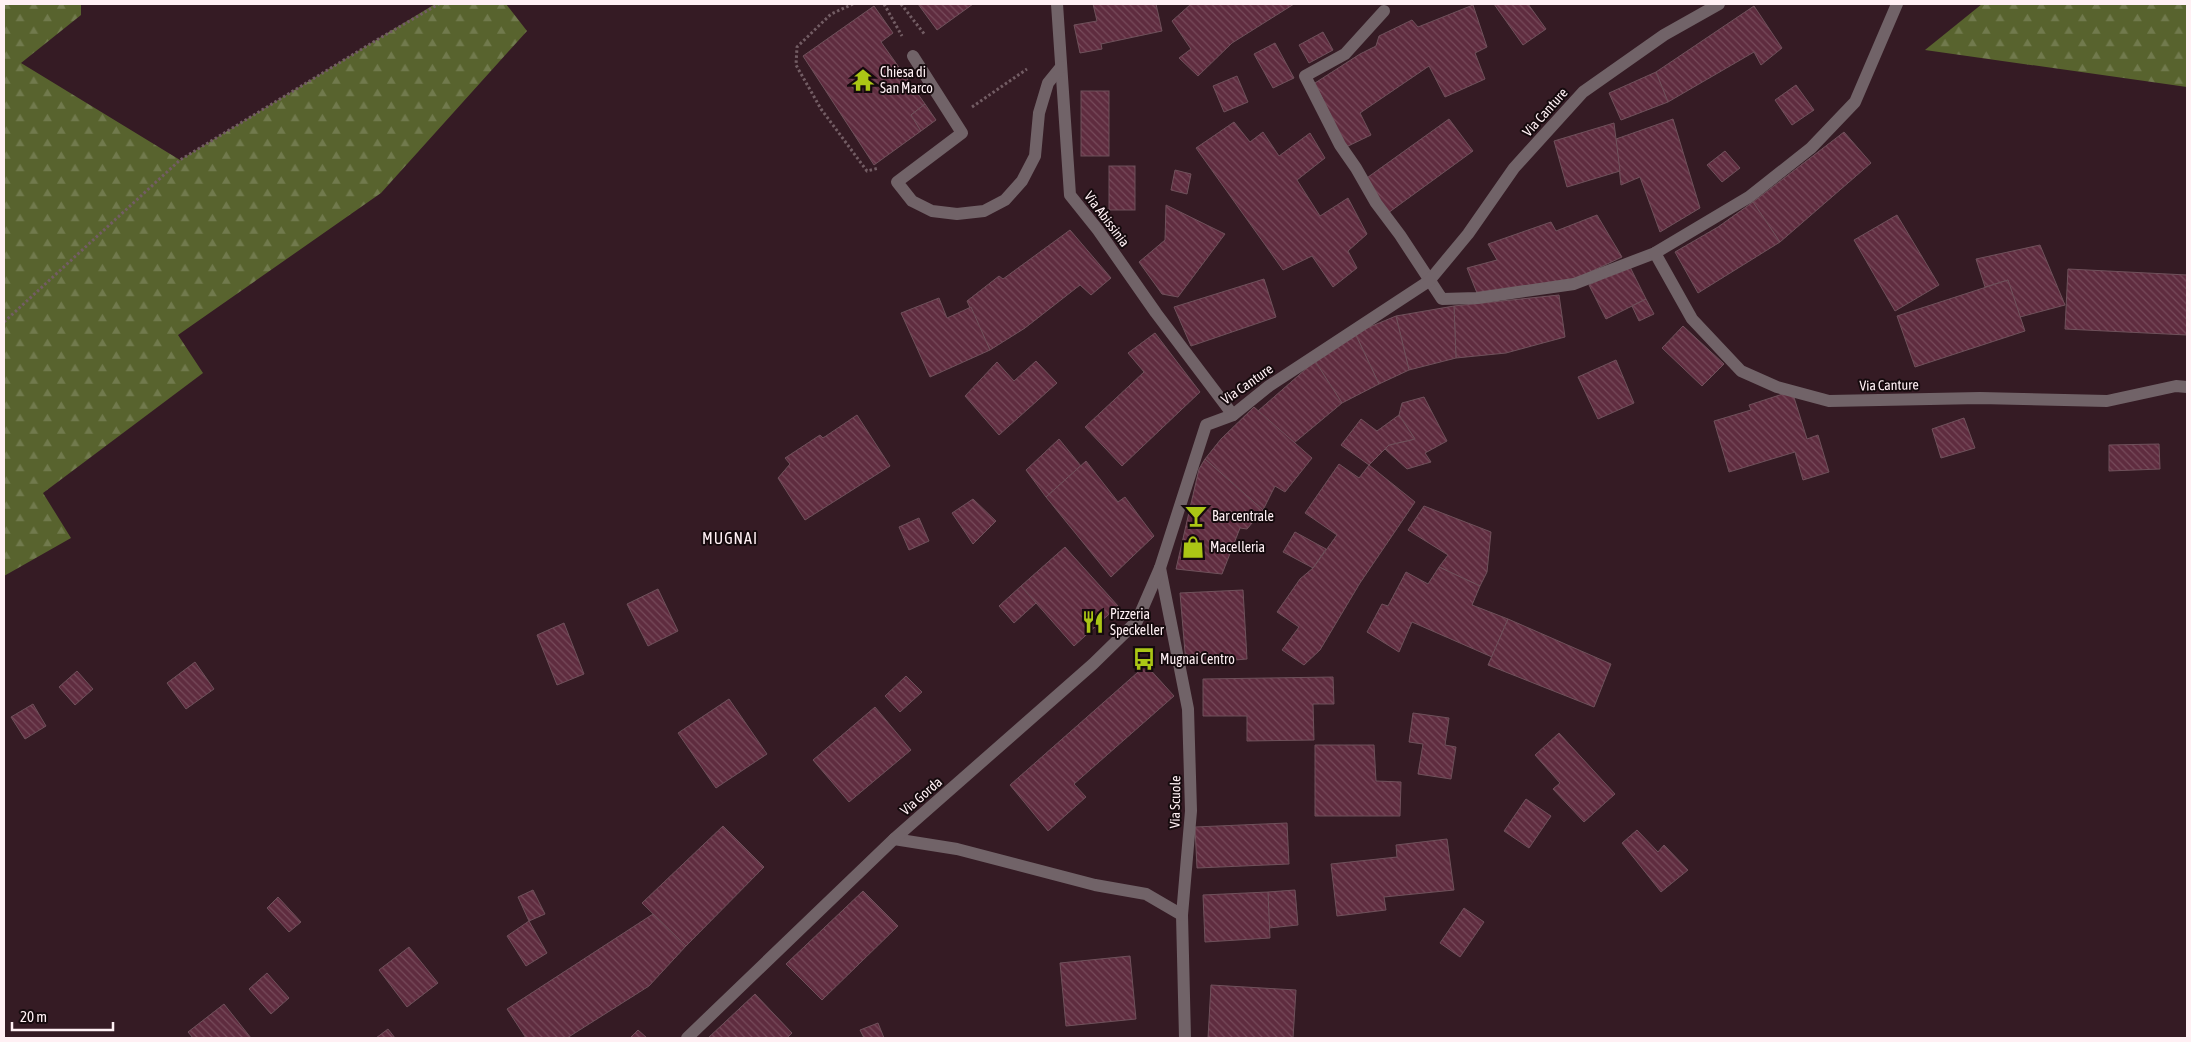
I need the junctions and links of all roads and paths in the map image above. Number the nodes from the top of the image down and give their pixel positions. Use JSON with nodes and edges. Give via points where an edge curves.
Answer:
{"nodes":[{"id":1,"x":439,"y":4,"type":"edge"},
{"id":2,"x":853,"y":4,"type":"edge"},
{"id":3,"x":884,"y":4,"type":"edge"},
{"id":4,"x":901,"y":4,"type":"edge"},
{"id":5,"x":1057,"y":4,"type":"edge"},
{"id":6,"x":1719,"y":4,"type":"edge"},
{"id":7,"x":1897,"y":4,"type":"edge"},
{"id":8,"x":1384,"y":11,"type":"dead end"},
{"id":9,"x":925,"y":34,"type":"dead end"},
{"id":10,"x":912,"y":56,"type":"joint"},
{"id":11,"x":1061,"y":67,"type":"junction"},
{"id":12,"x":1028,"y":68,"type":"dead end"},
{"id":13,"x":964,"y":112,"type":"dead end"},
{"id":14,"x":897,"y":182,"type":"junction"},
{"id":15,"x":1655,"y":253,"type":"junction"},
{"id":16,"x":1429,"y":281,"type":"junction"},
{"id":17,"x":4,"y":322,"type":"edge"},
{"id":18,"x":2187,"y":387,"type":"edge"},
{"id":19,"x":1233,"y":415,"type":"junction"},
{"id":20,"x":1160,"y":568,"type":"junction"},
{"id":21,"x":894,"y":839,"type":"junction"},
{"id":22,"x":1182,"y":915,"type":"junction"},
{"id":23,"x":687,"y":1038,"type":"edge"},
{"id":24,"x":1185,"y":1038,"type":"edge"}],
"edges":[{"from":1,"to":17,"type":"path","via":[[180,160]]},
{"from":2,"to":14,"type":"path","via":[[831,14],[797,47],[796,65],[820,109],[867,171],[882,167]]},
{"from":3,"to":10,"type":"path"},
{"from":4,"to":9,"type":"path"},
{"from":5,"to":11,"type":"street","name":"Via Abissinia"},
{"from":6,"to":16,"type":"street","name":"Via Canture","via":[[1664,35],[1583,92],[1514,168],[1468,234]]},
{"from":7,"to":15,"type":"street","via":[[1855,102],[1811,148],[1749,197]]},
{"from":8,"to":16,"type":"street","via":[[1345,54],[1305,76],[1340,145]]},
{"from":10,"to":14,"type":"street","via":[[962,133]]},
{"from":11,"to":14,"type":"street","via":[[1048,83],[1039,112],[1034,156],[1022,181],[1005,200],[984,211],[957,214],[932,211],[912,202]]},
{"from":11,"to":19,"type":"street","name":"Via Abissinia","via":[[1070,195]]},
{"from":12,"to":13,"type":"path"},
{"from":15,"to":16,"type":"street","via":[[1574,284],[1477,298],[1442,299]]},
{"from":15,"to":18,"type":"street","name":"Via Canture","via":[[1692,319],[1741,371],[1777,387],[1829,401],[1980,398],[2107,401],[2176,386]]},
{"from":16,"to":19,"type":"street","name":"Via Canture","via":[[1269,386]]},
{"from":19,"to":20,"type":"street","name":"Via Canture","via":[[1206,425]]},
{"from":20,"to":21,"type":"street","name":"Via Gorda","via":[[1137,621],[1093,664]]},
{"from":20,"to":22,"type":"street","name":"Via Scuole","via":[[1188,710],[1191,811]]},
{"from":21,"to":22,"type":"street","via":[[957,849],[1094,885],[1146,894]]},
{"from":21,"to":23,"type":"street","name":"Via Gorda"},
{"from":22,"to":24,"type":"street","name":"Via Scuole"}]}
